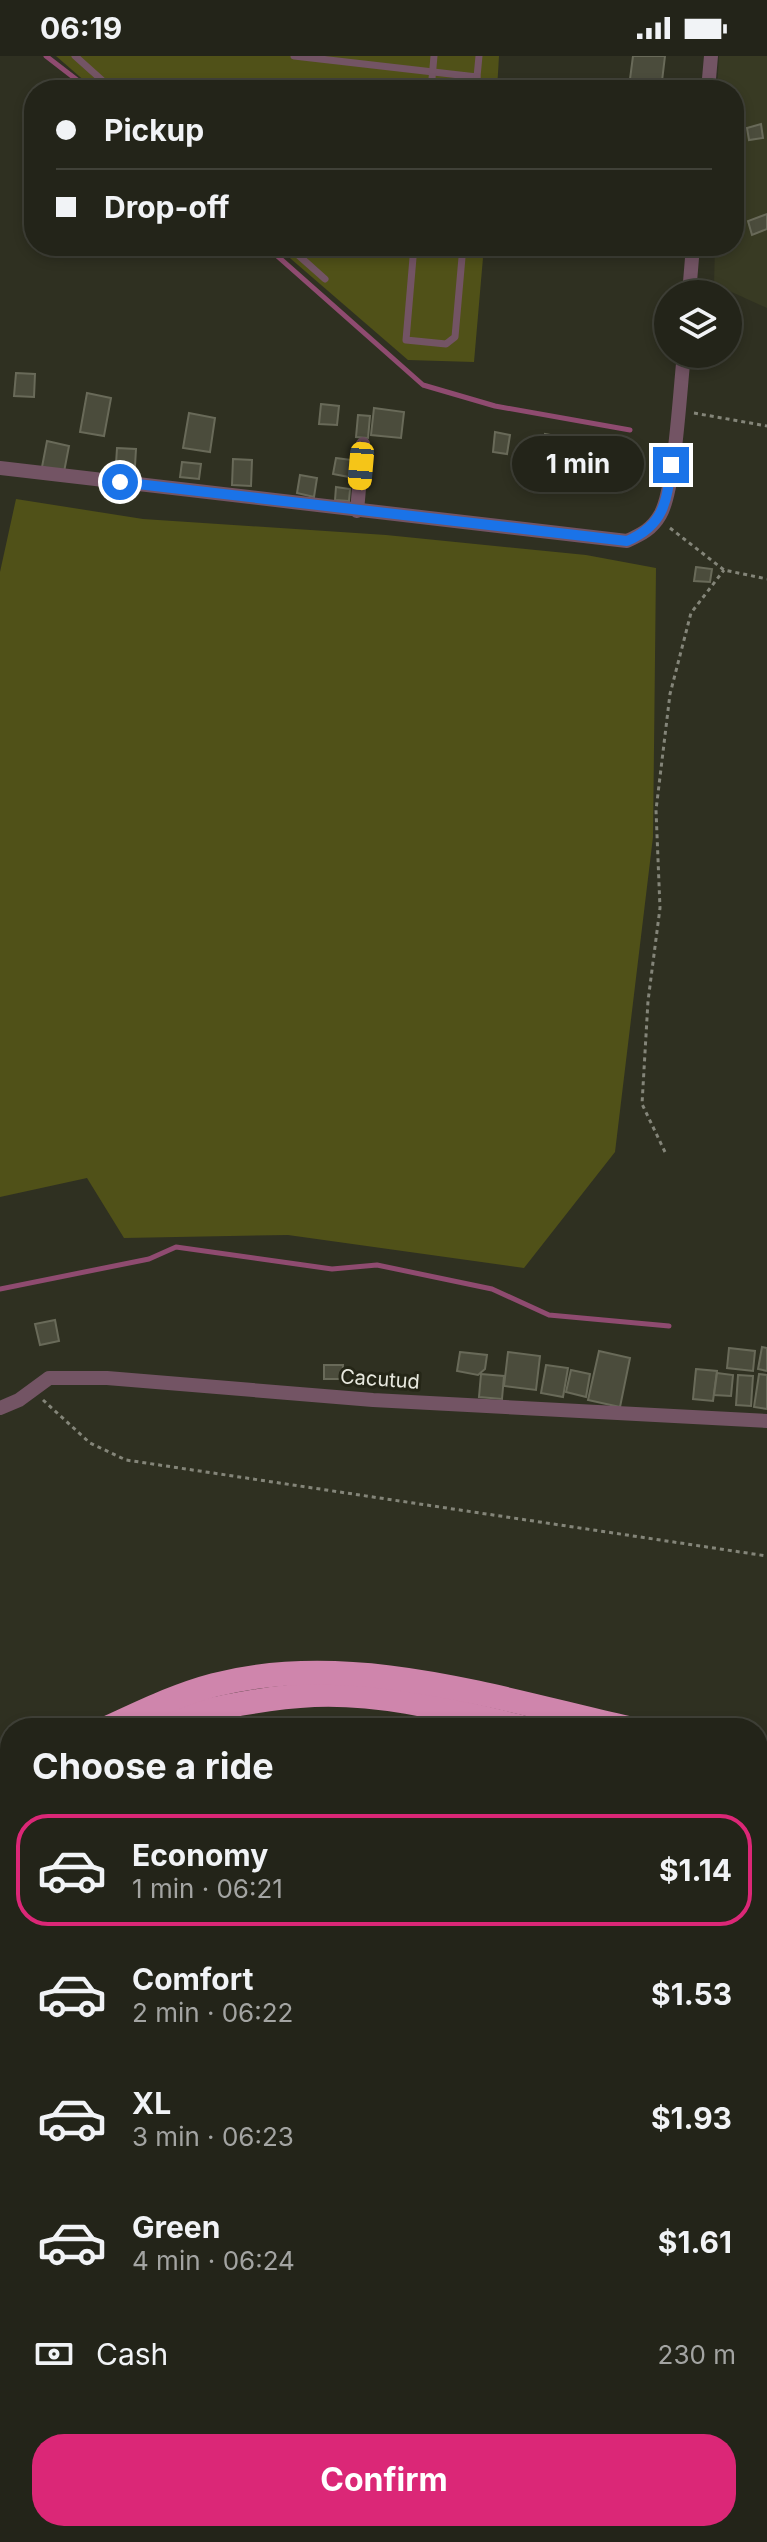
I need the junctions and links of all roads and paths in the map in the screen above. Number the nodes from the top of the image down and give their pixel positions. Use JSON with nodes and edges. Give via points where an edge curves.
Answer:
{"nodes":[{"id":1,"x":75,"y":56,"type":"edge"},
{"id":2,"x":294,"y":56,"type":"edge"},
{"id":3,"x":434,"y":56,"type":"edge"},
{"id":4,"x":479,"y":56,"type":"edge"},
{"id":5,"x":711,"y":56,"type":"edge"},
{"id":6,"x":433,"y":73,"type":"junction"},
{"id":7,"x":477,"y":77,"type":"junction"},
{"id":8,"x":102,"y":80,"type":"edge"},
{"id":9,"x":432,"y":80,"type":"edge"},
{"id":10,"x":477,"y":80,"type":"edge"},
{"id":11,"x":709,"y":80,"type":"edge"},
{"id":12,"x":299,"y":256,"type":"edge"},
{"id":13,"x":413,"y":256,"type":"edge"},
{"id":14,"x":462,"y":256,"type":"edge"},
{"id":15,"x":692,"y":256,"type":"edge"},
{"id":16,"x":325,"y":279,"type":"dead end"},
{"id":17,"x":690,"y":280,"type":"edge"},
{"id":18,"x":683,"y":368,"type":"edge"},
{"id":19,"x":679,"y":409,"type":"junction"},
{"id":20,"x":767,"y":426,"type":"edge"},
{"id":21,"x":363,"y":444,"type":"dead end"},
{"id":22,"x":0,"y":468,"type":"edge"},
{"id":23,"x":357,"y":511,"type":"junction"},
{"id":24,"x":657,"y":519,"type":"junction"},
{"id":25,"x":724,"y":570,"type":"junction"},
{"id":26,"x":767,"y":579,"type":"edge"},
{"id":27,"x":665,"y":1152,"type":"dead end"},
{"id":28,"x":31,"y":1387,"type":"junction"},
{"id":29,"x":0,"y":1408,"type":"edge"},
{"id":30,"x":767,"y":1421,"type":"edge"},
{"id":31,"x":767,"y":1556,"type":"edge"},
{"id":32,"x":129,"y":1718,"type":"edge"},
{"id":33,"x":173,"y":1718,"type":"edge"},
{"id":34,"x":480,"y":1718,"type":"edge"},
{"id":35,"x":582,"y":1718,"type":"edge"}],
"edges":[{"from":1,"to":8,"type":"lane"},
{"from":2,"to":6,"type":"lane"},
{"from":3,"to":6,"type":"lane"},
{"from":4,"to":7,"type":"lane"},
{"from":5,"to":11,"type":"street"},
{"from":6,"to":7,"type":"lane"},
{"from":6,"to":9,"type":"lane"},
{"from":7,"to":10,"type":"lane"},
{"from":12,"to":16,"type":"lane"},
{"from":13,"to":14,"type":"lane","via":[[406,340],[446,344],[455,337]]},
{"from":15,"to":17,"type":"street"},
{"from":18,"to":19,"type":"street"},
{"from":19,"to":20,"type":"path"},
{"from":19,"to":24,"type":"street","via":[[668,491]]},
{"from":21,"to":23,"type":"street"},
{"from":22,"to":23,"type":"street"},
{"from":23,"to":24,"type":"street","via":[[627,541],[647,532]]},
{"from":24,"to":25,"type":"path"},
{"from":25,"to":26,"type":"path"},
{"from":25,"to":27,"type":"path","via":[[691,613],[670,694],[656,810],[660,908],[642,1104]]},
{"from":28,"to":29,"type":"street","name":"Cacutud","via":[[19,1400]]},
{"from":28,"to":30,"type":"street","name":"Cacutud","via":[[49,1378],[107,1378],[373,1400]]},
{"from":28,"to":31,"type":"path","via":[[90,1443],[126,1460]]},
{"from":32,"to":35,"type":"highway","via":[[216,1684],[317,1672],[427,1684]]},
{"from":33,"to":34,"type":"highway","via":[[247,1702],[316,1695],[406,1702]]}]}
